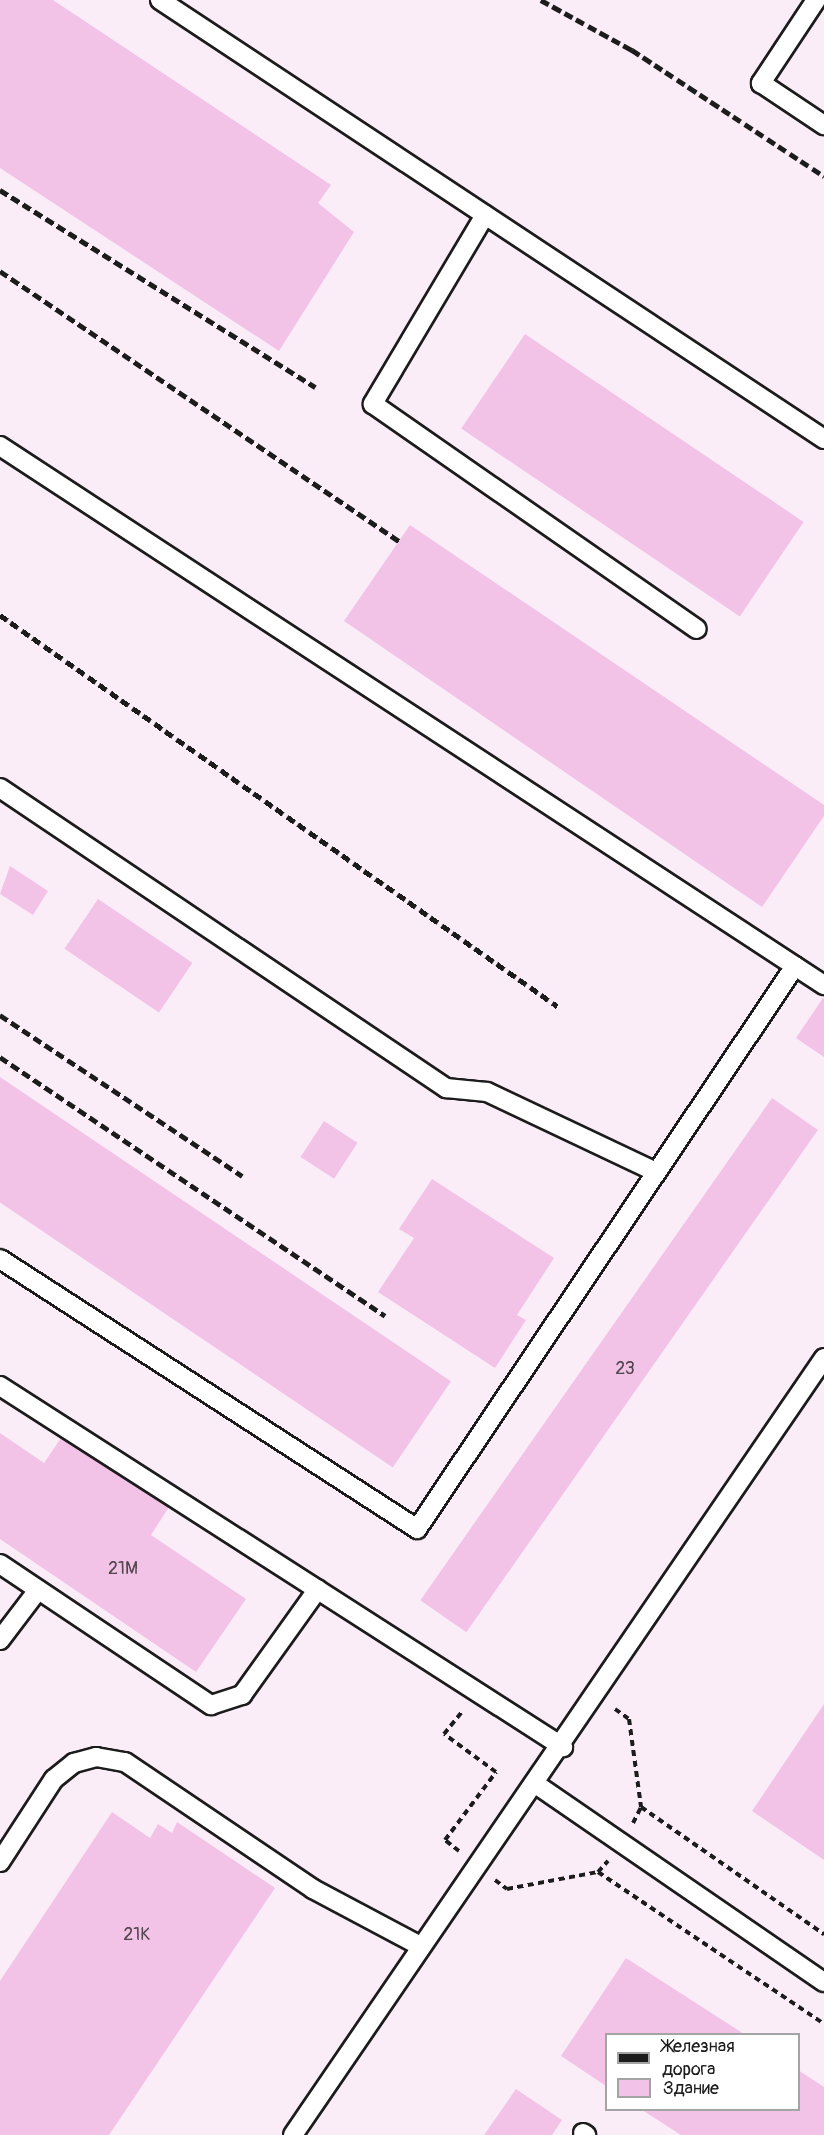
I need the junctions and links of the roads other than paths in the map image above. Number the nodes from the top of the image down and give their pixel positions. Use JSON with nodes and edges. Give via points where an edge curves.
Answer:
{"nodes":[{"id":1,"x":160,"y":0,"type":"edge"},
{"id":2,"x":816,"y":0,"type":"edge"},
{"id":3,"x":824,"y":125,"type":"edge"},
{"id":4,"x":485,"y":215,"type":"junction"},
{"id":5,"x":824,"y":439,"type":"edge"},
{"id":6,"x":0,"y":446,"type":"edge"},
{"id":7,"x":697,"y":629,"type":"dead end"},
{"id":8,"x":0,"y":788,"type":"edge"},
{"id":9,"x":795,"y":966,"type":"junction"},
{"id":10,"x":824,"y":985,"type":"edge"},
{"id":11,"x":656,"y":1172,"type":"junction"},
{"id":12,"x":0,"y":1259,"type":"edge"},
{"id":13,"x":824,"y":1358,"type":"edge"},
{"id":14,"x":0,"y":1386,"type":"edge"},
{"id":15,"x":0,"y":1564,"type":"edge"},
{"id":16,"x":318,"y":1589,"type":"junction"},
{"id":17,"x":38,"y":1590,"type":"junction"},
{"id":18,"x":0,"y":1640,"type":"edge"},
{"id":19,"x":563,"y":1747,"type":"junction"},
{"id":20,"x":537,"y":1785,"type":"junction"},
{"id":21,"x":0,"y":1862,"type":"edge"},
{"id":22,"x":420,"y":1946,"type":"junction"},
{"id":23,"x":824,"y":1982,"type":"edge"},
{"id":24,"x":293,"y":2135,"type":"edge"}],
"edges":[{"from":1,"to":4,"type":"lane"},
{"from":2,"to":3,"type":"lane","via":[[761,83]]},
{"from":4,"to":5,"type":"lane"},
{"from":4,"to":7,"type":"lane","via":[[374,404]]},
{"from":6,"to":9,"type":"lane"},
{"from":8,"to":11,"type":"lane","via":[[446,1088],[487,1092]]},
{"from":9,"to":10,"type":"lane"},
{"from":9,"to":11,"type":"lane"},
{"from":11,"to":12,"type":"lane","via":[[417,1529]]},
{"from":13,"to":19,"type":"lane"},
{"from":14,"to":16,"type":"lane"},
{"from":15,"to":17,"type":"lane"},
{"from":16,"to":17,"type":"lane","via":[[242,1695],[211,1705]]},
{"from":16,"to":19,"type":"lane"},
{"from":17,"to":18,"type":"lane"},
{"from":19,"to":20,"type":"lane"},
{"from":20,"to":22,"type":"lane"},
{"from":20,"to":23,"type":"lane"},
{"from":21,"to":22,"type":"lane","via":[[54,1779],[74,1762],[96,1757],[125,1762],[313,1889]]},
{"from":22,"to":24,"type":"lane"}]}
